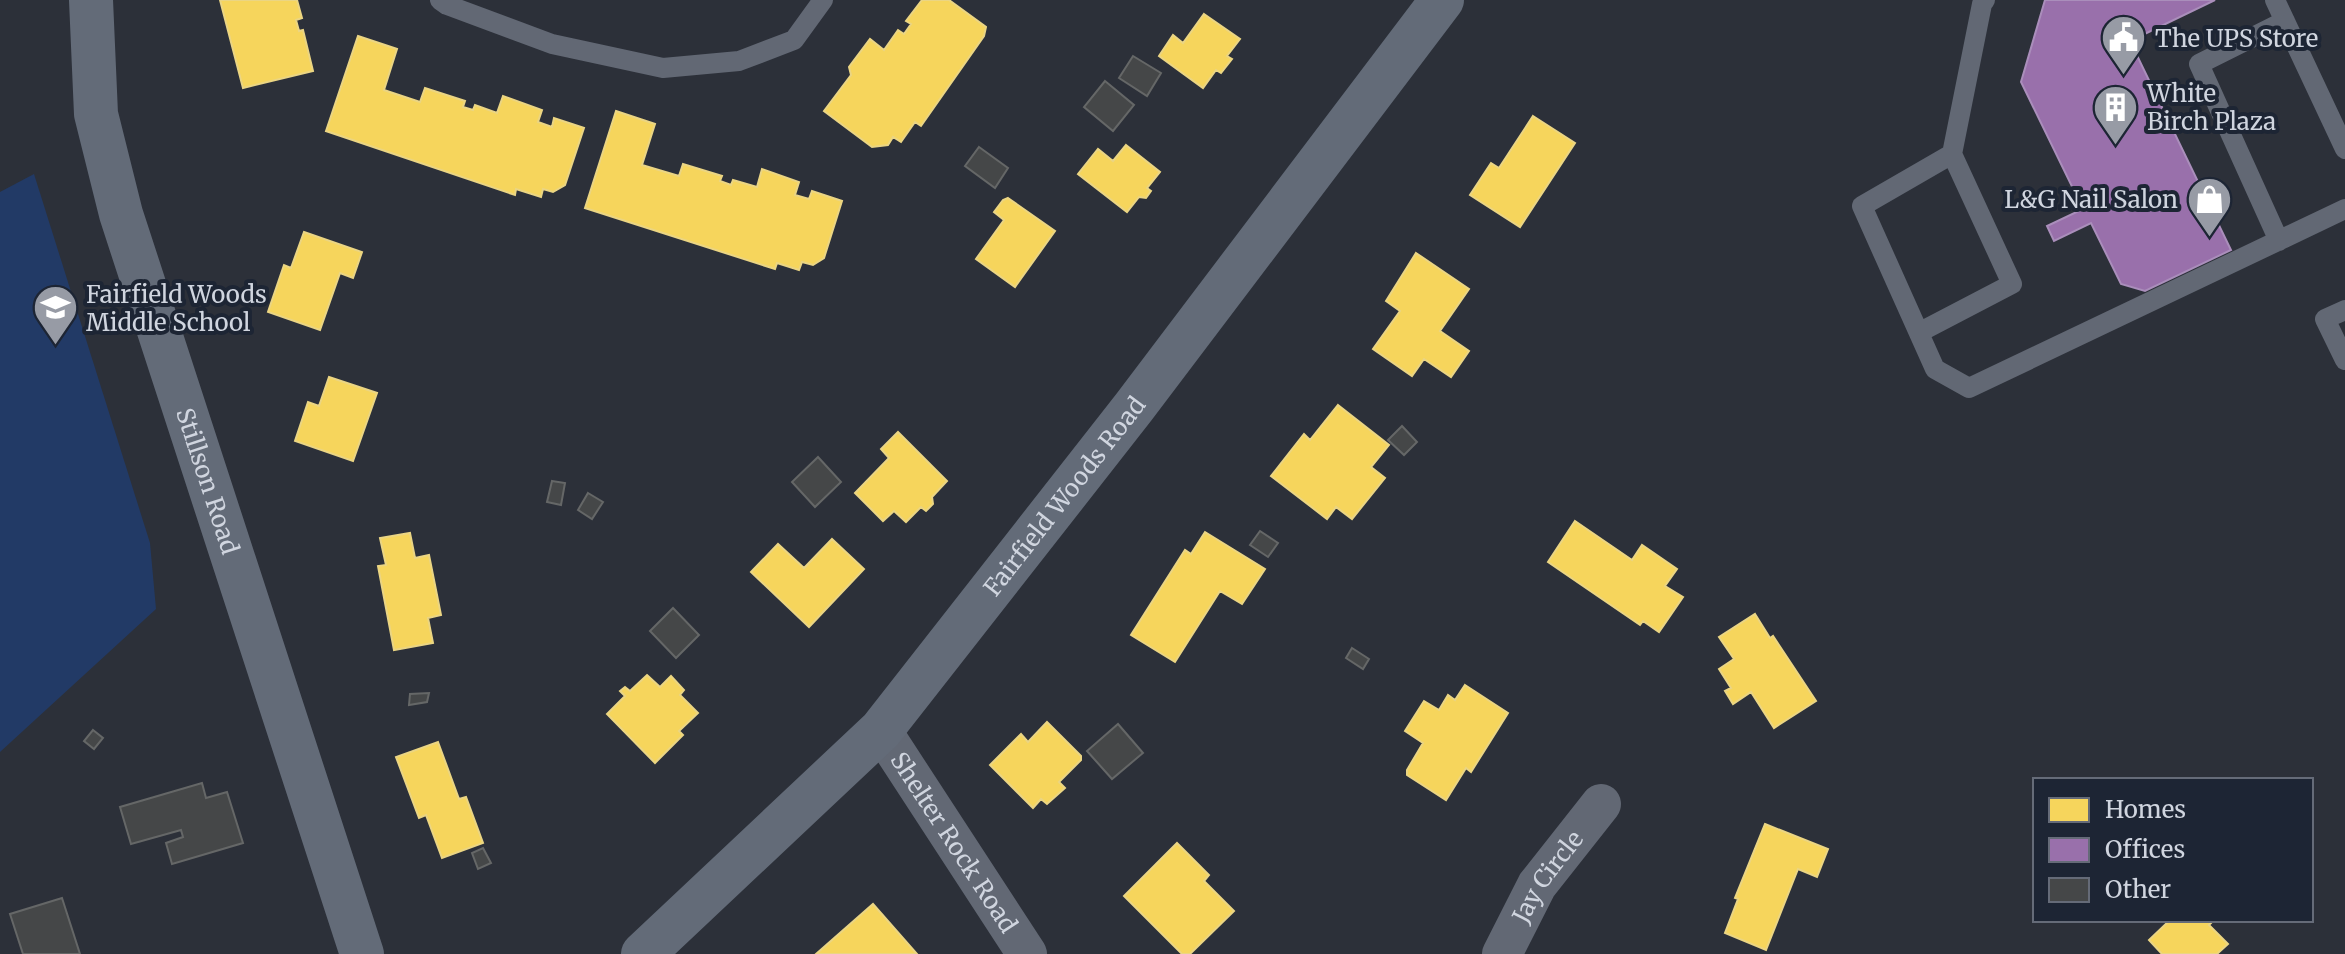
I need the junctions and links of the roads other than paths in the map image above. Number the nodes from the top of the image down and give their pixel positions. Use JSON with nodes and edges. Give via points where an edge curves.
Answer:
{"nodes":[{"id":1,"x":90,"y":0,"type":"edge"},
{"id":2,"x":440,"y":0,"type":"edge"},
{"id":3,"x":823,"y":0,"type":"edge"},
{"id":4,"x":1442,"y":0,"type":"edge"},
{"id":5,"x":1985,"y":0,"type":"edge"},
{"id":6,"x":2275,"y":0,"type":"edge"},
{"id":7,"x":2285,"y":21,"type":"junction"},
{"id":8,"x":2345,"y":149,"type":"edge"},
{"id":9,"x":1952,"y":154,"type":"junction"},
{"id":10,"x":2345,"y":209,"type":"edge"},
{"id":11,"x":2279,"y":241,"type":"junction"},
{"id":12,"x":2345,"y":310,"type":"edge"},
{"id":13,"x":1920,"y":332,"type":"junction"},
{"id":14,"x":2345,"y":360,"type":"edge"},
{"id":15,"x":881,"y":730,"type":"junction"},
{"id":16,"x":1601,"y":804,"type":"dead end"},
{"id":17,"x":362,"y":954,"type":"edge"},
{"id":18,"x":643,"y":954,"type":"edge"},
{"id":19,"x":1027,"y":954,"type":"edge"},
{"id":20,"x":1502,"y":954,"type":"edge"}],
"edges":[{"from":1,"to":17,"type":"main road","name":"Stillson Road","via":[[96,114],[121,214]]},
{"from":2,"to":3,"type":"lane","via":[[552,44],[663,68],[739,61],[794,40]]},
{"from":4,"to":15,"type":"main road","name":"Fairfield Woods Road"},
{"from":5,"to":9,"type":"lane"},
{"from":6,"to":7,"type":"lane"},
{"from":7,"to":8,"type":"lane"},
{"from":7,"to":11,"type":"lane","via":[[2199,64]]},
{"from":9,"to":13,"type":"lane","via":[[1862,206]]},
{"from":9,"to":13,"type":"lane","via":[[2012,284]]},
{"from":10,"to":11,"type":"lane"},
{"from":11,"to":13,"type":"lane","via":[[1969,388],[1935,369]]},
{"from":12,"to":14,"type":"lane","via":[[2325,319]]},
{"from":15,"to":18,"type":"main road","name":"Fairfield Woods Road"},
{"from":15,"to":19,"type":"street","name":"Shelter Rock Road"},
{"from":16,"to":20,"type":"street","name":"Jay Circle","via":[[1537,885]]}]}
